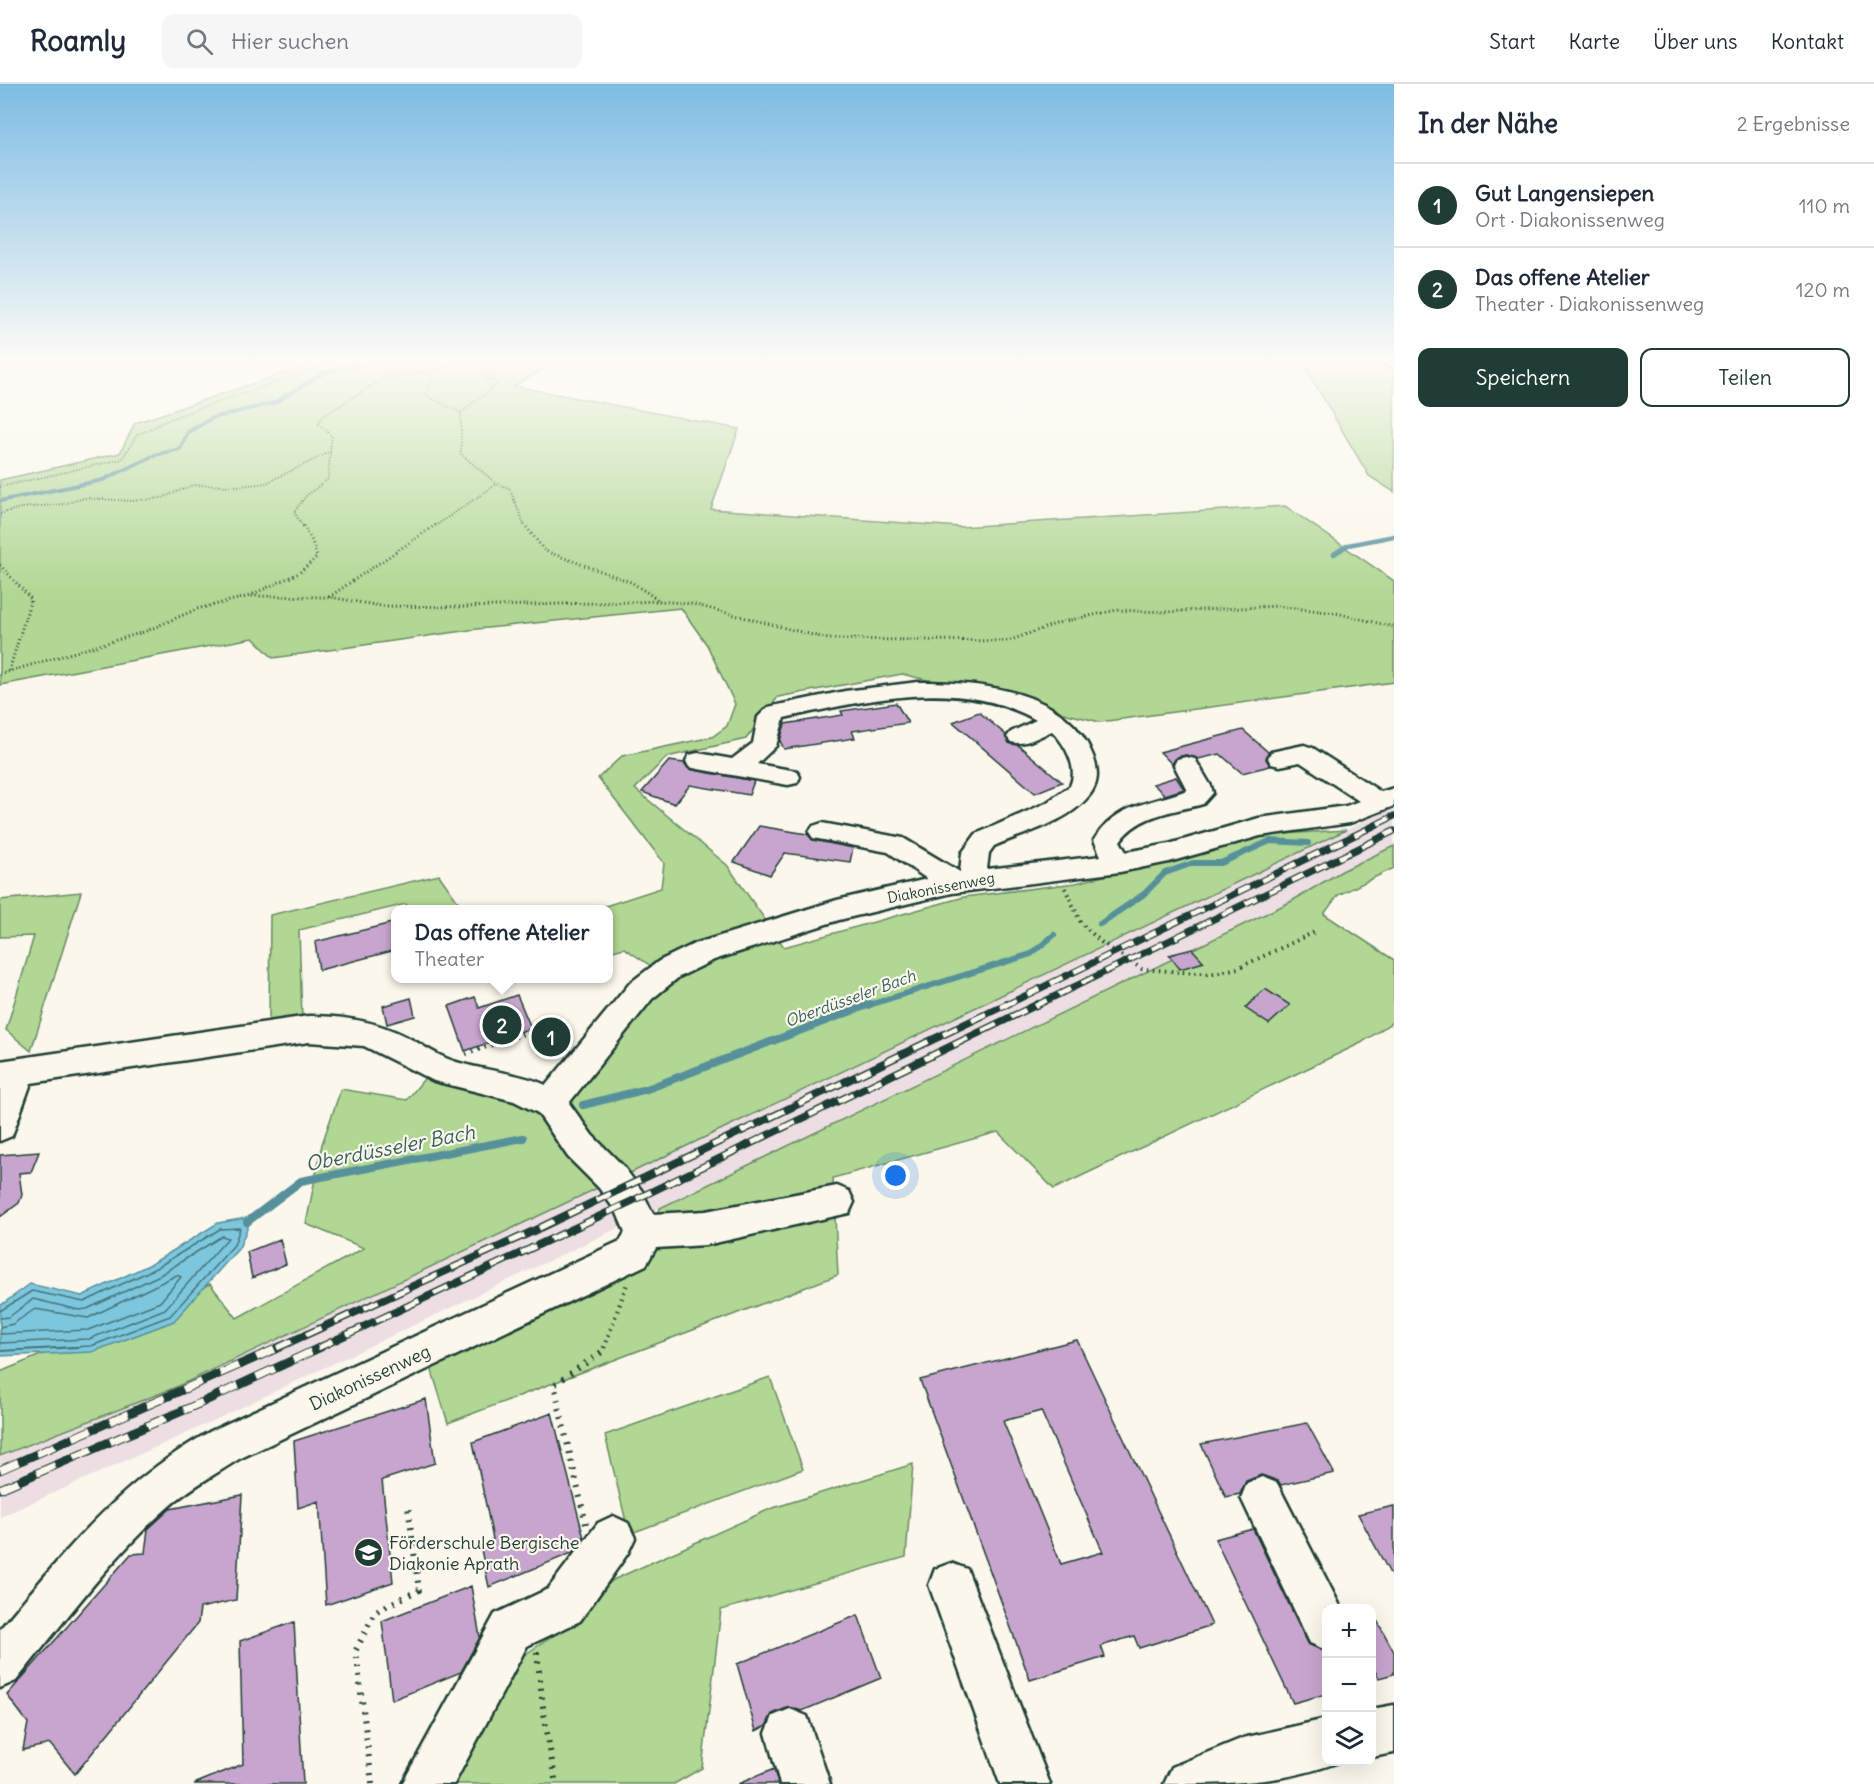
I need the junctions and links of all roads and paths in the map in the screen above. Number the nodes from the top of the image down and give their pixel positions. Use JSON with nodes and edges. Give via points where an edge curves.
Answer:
{"nodes":[{"id":1,"x":134,"y":438,"type":"edge"},
{"id":2,"x":332,"y":438,"type":"edge"},
{"id":3,"x":461,"y":438,"type":"edge"},
{"id":4,"x":330,"y":452,"type":"junction"},
{"id":5,"x":497,"y":484,"type":"junction"},
{"id":6,"x":0,"y":487,"type":"edge"},
{"id":7,"x":0,"y":514,"type":"edge"},
{"id":8,"x":0,"y":565,"type":"edge"},
{"id":9,"x":250,"y":596,"type":"junction"},
{"id":10,"x":329,"y":597,"type":"junction"},
{"id":11,"x":661,"y":601,"type":"junction"},
{"id":12,"x":1394,"y":627,"type":"edge"},
{"id":13,"x":9,"y":671,"type":"junction"},
{"id":14,"x":0,"y":674,"type":"edge"},
{"id":15,"x":1054,"y":721,"type":"junction"},
{"id":16,"x":1019,"y":737,"type":"dead end"},
{"id":17,"x":1280,"y":758,"type":"dead end"},
{"id":18,"x":698,"y":761,"type":"dead end"},
{"id":19,"x":1186,"y":765,"type":"dead end"},
{"id":20,"x":739,"y":766,"type":"junction"},
{"id":21,"x":788,"y":777,"type":"dead end"},
{"id":22,"x":1387,"y":800,"type":"edge"},
{"id":23,"x":822,"y":832,"type":"dead end"},
{"id":24,"x":1120,"y":863,"type":"junction"},
{"id":25,"x":1061,"y":872,"type":"junction"},
{"id":26,"x":963,"y":881,"type":"junction"},
{"id":27,"x":1317,"y":931,"type":"dead end"},
{"id":28,"x":532,"y":1031,"type":"dead end"},
{"id":29,"x":423,"y":1064,"type":"junction"},
{"id":30,"x":9,"y":1072,"type":"edge"},
{"id":31,"x":550,"y":1103,"type":"junction"},
{"id":32,"x":0,"y":1126,"type":"edge"},
{"id":33,"x":837,"y":1202,"type":"dead end"},
{"id":34,"x":643,"y":1232,"type":"junction"},
{"id":35,"x":1262,"y":1498,"type":"dead end"},
{"id":36,"x":408,"y":1506,"type":"dead end"},
{"id":37,"x":613,"y":1538,"type":"joint"},
{"id":38,"x":951,"y":1585,"type":"dead end"},
{"id":39,"x":534,"y":1619,"type":"junction"},
{"id":40,"x":1322,"y":1619,"type":"edge"},
{"id":41,"x":0,"y":1665,"type":"edge"},
{"id":42,"x":790,"y":1732,"type":"dead end"},
{"id":43,"x":1322,"y":1744,"type":"edge"},
{"id":44,"x":372,"y":1784,"type":"edge"},
{"id":45,"x":427,"y":1784,"type":"edge"},
{"id":46,"x":556,"y":1784,"type":"edge"},
{"id":47,"x":805,"y":1784,"type":"edge"},
{"id":48,"x":1025,"y":1784,"type":"edge"},
{"id":49,"x":1189,"y":1784,"type":"edge"}],
"edges":[{"from":1,"to":6,"type":"path","via":[[122,459]]},
{"from":2,"to":4,"type":"path"},
{"from":3,"to":5,"type":"path","via":[[461,453]]},
{"from":4,"to":7,"type":"path","via":[[266,483],[193,485],[162,498],[84,498]]},
{"from":4,"to":9,"type":"path","via":[[328,479],[306,496],[294,512],[312,541],[316,557],[299,573]]},
{"from":5,"to":10,"type":"path"},
{"from":5,"to":11,"type":"path","via":[[509,488],[521,521],[545,551],[631,582]]},
{"from":8,"to":13,"type":"path","via":[[31,599]]},
{"from":9,"to":10,"type":"path"},
{"from":9,"to":13,"type":"path","via":[[197,609],[144,633]]},
{"from":10,"to":11,"type":"path","via":[[381,606],[463,608]]},
{"from":11,"to":12,"type":"path","via":[[692,604],[828,639],[1008,641],[1061,622],[1116,610],[1164,612],[1278,606],[1336,613]]},
{"from":13,"to":14,"type":"path"},
{"from":15,"to":16,"type":"street"},
{"from":15,"to":20,"type":"street","via":[[1021,701],[966,691],[899,691],[854,697],[776,712],[770,717],[764,746]]},
{"from":15,"to":26,"type":"street","via":[[1067,731],[1079,750],[1085,770],[1084,786],[1070,801],[985,840],[975,849]]},
{"from":17,"to":22,"type":"street","via":[[1304,753]]},
{"from":18,"to":20,"type":"street"},
{"from":19,"to":24,"type":"street","via":[[1200,793],[1194,798],[1151,808],[1113,829],[1107,840]]},
{"from":20,"to":21,"type":"street"},
{"from":22,"to":24,"type":"street","name":"Diakonissenweg","via":[[1350,814],[1259,827]]},
{"from":23,"to":26,"type":"street","via":[[894,844]]},
{"from":24,"to":25,"type":"street","name":"Diakonissenweg"},
{"from":25,"to":26,"type":"street","name":"Diakonissenweg"},
{"from":25,"to":27,"type":"path","via":[[1081,923],[1101,942],[1142,969],[1210,974],[1238,968]]},
{"from":26,"to":31,"type":"street","name":"Diakonissenweg","via":[[837,910],[704,952],[669,969],[641,991]]},
{"from":28,"to":29,"type":"path"},
{"from":29,"to":30,"type":"street","via":[[392,1044],[357,1031],[335,1028]]},
{"from":29,"to":31,"type":"street","via":[[452,1074],[513,1084]]},
{"from":30,"to":32,"type":"street"},
{"from":31,"to":34,"type":"street","via":[[580,1146],[622,1190]]},
{"from":33,"to":34,"type":"street","via":[[706,1228]]},
{"from":34,"to":37,"type":"path","via":[[644,1239],[603,1351],[554,1385],[590,1542]]},
{"from":34,"to":41,"type":"street","name":"Diakonissenweg","via":[[633,1253],[617,1263],[225,1445],[189,1466],[126,1518]]},
{"from":35,"to":40,"type":"street"},
{"from":36,"to":44,"type":"path","via":[[419,1590],[376,1611],[356,1650]]},
{"from":37,"to":39,"type":"street","via":[[564,1605]]},
{"from":38,"to":48,"type":"street"},
{"from":39,"to":45,"type":"street","via":[[511,1630]]},
{"from":39,"to":46,"type":"path"},
{"from":42,"to":47,"type":"street"},
{"from":43,"to":49,"type":"street","via":[[1243,1762]]}]}
